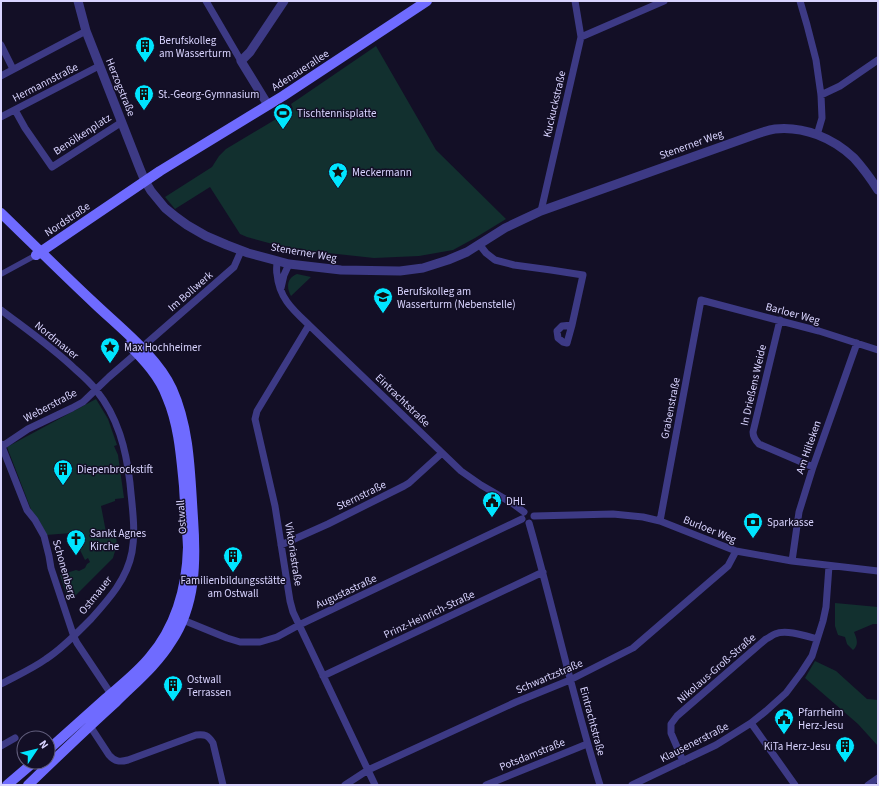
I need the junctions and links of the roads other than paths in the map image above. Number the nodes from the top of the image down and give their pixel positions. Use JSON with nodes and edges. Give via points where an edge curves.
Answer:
{"nodes":[{"id":1,"x":78,"y":1,"type":"edge"},
{"id":2,"x":206,"y":1,"type":"edge"},
{"id":3,"x":284,"y":1,"type":"edge"},
{"id":4,"x":427,"y":1,"type":"edge"},
{"id":5,"x":575,"y":1,"type":"edge"},
{"id":6,"x":664,"y":1,"type":"edge"},
{"id":7,"x":800,"y":1,"type":"edge"},
{"id":8,"x":86,"y":31,"type":"junction"},
{"id":9,"x":581,"y":37,"type":"junction"},
{"id":10,"x":1,"y":45,"type":"edge"},
{"id":11,"x":878,"y":60,"type":"edge"},
{"id":12,"x":241,"y":61,"type":"junction"},
{"id":13,"x":99,"y":66,"type":"junction"},
{"id":14,"x":13,"y":69,"type":"junction"},
{"id":15,"x":1,"y":76,"type":"edge"},
{"id":16,"x":821,"y":95,"type":"junction"},
{"id":17,"x":268,"y":105,"type":"junction"},
{"id":18,"x":15,"y":110,"type":"junction"},
{"id":19,"x":1,"y":117,"type":"edge"},
{"id":20,"x":122,"y":122,"type":"junction"},
{"id":21,"x":817,"y":135,"type":"junction"},
{"id":22,"x":145,"y":181,"type":"junction"},
{"id":23,"x":878,"y":190,"type":"edge"},
{"id":24,"x":541,"y":211,"type":"junction"},
{"id":25,"x":1,"y":213,"type":"edge"},
{"id":26,"x":1,"y":222,"type":"edge"},
{"id":27,"x":479,"y":244,"type":"junction"},
{"id":28,"x":241,"y":251,"type":"junction"},
{"id":29,"x":39,"y":253,"type":"junction"},
{"id":30,"x":277,"y":261,"type":"junction"},
{"id":31,"x":289,"y":264,"type":"junction"},
{"id":32,"x":1,"y":274,"type":"edge"},
{"id":33,"x":280,"y":290,"type":"junction"},
{"id":34,"x":701,"y":300,"type":"joint"},
{"id":35,"x":1,"y":310,"type":"edge"},
{"id":36,"x":780,"y":320,"type":"junction"},
{"id":37,"x":308,"y":325,"type":"junction"},
{"id":38,"x":572,"y":325,"type":"dead end"},
{"id":39,"x":856,"y":343,"type":"junction"},
{"id":40,"x":142,"y":348,"type":"junction"},
{"id":41,"x":878,"y":350,"type":"edge"},
{"id":42,"x":96,"y":389,"type":"junction"},
{"id":43,"x":1,"y":446,"type":"edge"},
{"id":44,"x":442,"y":453,"type":"junction"},
{"id":45,"x":812,"y":467,"type":"junction"},
{"id":46,"x":534,"y":516,"type":"junction"},
{"id":47,"x":525,"y":518,"type":"junction"},
{"id":48,"x":660,"y":521,"type":"junction"},
{"id":49,"x":282,"y":545,"type":"junction"},
{"id":50,"x":736,"y":551,"type":"junction"},
{"id":51,"x":792,"y":562,"type":"junction"},
{"id":52,"x":829,"y":566,"type":"junction"},
{"id":53,"x":878,"y":570,"type":"edge"},
{"id":54,"x":543,"y":572,"type":"junction"},
{"id":55,"x":179,"y":618,"type":"junction"},
{"id":56,"x":300,"y":625,"type":"junction"},
{"id":57,"x":74,"y":637,"type":"junction"},
{"id":58,"x":817,"y":639,"type":"junction"},
{"id":59,"x":323,"y":676,"type":"junction"},
{"id":60,"x":570,"y":680,"type":"junction"},
{"id":61,"x":1,"y":684,"type":"edge"},
{"id":62,"x":111,"y":694,"type":"junction"},
{"id":63,"x":751,"y":723,"type":"junction"},
{"id":64,"x":90,"y":726,"type":"junction"},
{"id":65,"x":64,"y":736,"type":"junction"},
{"id":66,"x":15,"y":738,"type":"dead end"},
{"id":67,"x":56,"y":743,"type":"edge"},
{"id":68,"x":587,"y":744,"type":"junction"},
{"id":69,"x":1,"y":746,"type":"edge"},
{"id":70,"x":56,"y":746,"type":"edge"},
{"id":71,"x":683,"y":761,"type":"junction"},
{"id":72,"x":25,"y":770,"type":"edge"},
{"id":73,"x":34,"y":770,"type":"edge"},
{"id":74,"x":368,"y":770,"type":"junction"},
{"id":75,"x":38,"y":776,"type":"junction"},
{"id":76,"x":878,"y":778,"type":"edge"},
{"id":77,"x":7,"y":785,"type":"edge"},
{"id":78,"x":17,"y":785,"type":"edge"},
{"id":79,"x":28,"y":785,"type":"edge"},
{"id":80,"x":32,"y":785,"type":"edge"},
{"id":81,"x":223,"y":785,"type":"edge"},
{"id":82,"x":345,"y":785,"type":"edge"},
{"id":83,"x":375,"y":785,"type":"edge"},
{"id":84,"x":486,"y":785,"type":"edge"},
{"id":85,"x":600,"y":785,"type":"edge"},
{"id":86,"x":632,"y":785,"type":"edge"},
{"id":87,"x":795,"y":785,"type":"edge"},
{"id":88,"x":868,"y":785,"type":"edge"}],
"edges":[{"from":1,"to":8,"type":"street","name":"Herzogstraße"},
{"from":2,"to":12,"type":"street"},
{"from":3,"to":12,"type":"street","via":[[250,52]]},
{"from":4,"to":17,"type":"main road","name":"Adenauerallee"},
{"from":5,"to":9,"type":"street","name":"Kuckuckstraße"},
{"from":6,"to":9,"type":"street"},
{"from":7,"to":16,"type":"street","via":[[816,60]]},
{"from":8,"to":13,"type":"street","name":"Herzogstraße"},
{"from":8,"to":14,"type":"street"},
{"from":9,"to":24,"type":"street","name":"Kuckuckstraße"},
{"from":10,"to":14,"type":"street"},
{"from":11,"to":16,"type":"street","via":[[840,86]]},
{"from":12,"to":17,"type":"street"},
{"from":13,"to":18,"type":"street","name":"Hermannstraße"},
{"from":13,"to":20,"type":"street","name":"Herzogstraße"},
{"from":14,"to":15,"type":"street"},
{"from":16,"to":21,"type":"street","via":[[822,118]]},
{"from":17,"to":22,"type":"main road","name":"Adenauerallee"},
{"from":18,"to":19,"type":"street","name":"Hermannstraße"},
{"from":18,"to":20,"type":"street","name":"Benölkenplatz","via":[[52,167]]},
{"from":20,"to":22,"type":"street","name":"Herzogstraße"},
{"from":21,"to":23,"type":"street","name":"Stenerner Weg","via":[[835,143],[854,158]]},
{"from":21,"to":24,"type":"street","name":"Stenerner Weg","via":[[798,129],[773,130],[754,135]]},
{"from":22,"to":28,"type":"street","name":"Stenerner Weg","via":[[165,208],[187,225]]},
{"from":22,"to":29,"type":"main road","name":"Nordstraße"},
{"from":24,"to":27,"type":"street","name":"Stenerner Weg"},
{"from":25,"to":29,"type":"main road"},
{"from":26,"to":29,"type":"main road"},
{"from":27,"to":31,"type":"street","name":"Stenerner Weg","via":[[448,260],[423,268],[400,271],[341,270]]},
{"from":27,"to":38,"type":"street","via":[[495,260],[583,275]]},
{"from":28,"to":30,"type":"street","name":"Stenerner Weg"},
{"from":28,"to":40,"type":"street","name":"Im Bollwerk","via":[[234,267]]},
{"from":29,"to":32,"type":"street","name":"Nordstraße"},
{"from":29,"to":40,"type":"main road","name":"Ostwall","via":[[80,299]]},
{"from":30,"to":31,"type":"street","name":"Stenerner Weg"},
{"from":30,"to":33,"type":"street","name":"Eintrachtstraße"},
{"from":31,"to":33,"type":"street"},
{"from":33,"to":37,"type":"street","name":"Eintrachtstraße","via":[[283,298]]},
{"from":34,"to":36,"type":"street","name":"Barloer Weg"},
{"from":34,"to":48,"type":"street","name":"Grabenstraße"},
{"from":35,"to":42,"type":"street","name":"Nordmauer","via":[[56,352]]},
{"from":36,"to":39,"type":"street","name":"Barloer Weg"},
{"from":36,"to":45,"type":"street","name":"In Drießens Weide","via":[[753,436],[759,444]]},
{"from":37,"to":44,"type":"street","name":"Eintrachtstraße"},
{"from":37,"to":49,"type":"street","name":"Viktoriastraße","via":[[257,411],[255,419]]},
{"from":39,"to":41,"type":"street","name":"Barloer Weg"},
{"from":39,"to":45,"type":"street","name":"Am Hilteken"},
{"from":40,"to":42,"type":"street","name":"Weberstraße"},
{"from":40,"to":55,"type":"main road","name":"Ostwall","via":[[158,366],[171,387],[181,414],[188,448],[195,548],[194,574],[191,595]]},
{"from":42,"to":43,"type":"street","name":"Weberstraße","via":[[78,405],[28,429]]},
{"from":42,"to":57,"type":"street","name":"Ostmauer","via":[[109,409],[123,441],[133,520],[132,554],[125,574],[108,600]]},
{"from":43,"to":57,"type":"street","name":"Schonenberg","via":[[27,510],[44,536],[51,568]]},
{"from":44,"to":47,"type":"street","name":"Eintrachtstraße","via":[[481,486],[512,503]]},
{"from":44,"to":49,"type":"street","name":"Sternstraße","via":[[404,486]]},
{"from":45,"to":51,"type":"street","name":"Am Hilteken","via":[[799,512]]},
{"from":46,"to":47,"type":"street","via":[[532,520]]},
{"from":46,"to":47,"type":"street","via":[[532,512],[526,511]]},
{"from":46,"to":48,"type":"street","name":"Burloer Weg","via":[[613,514]]},
{"from":47,"to":54,"type":"street","name":"Eintrachtstraße"},
{"from":47,"to":56,"type":"street","name":"Augustastraße"},
{"from":48,"to":50,"type":"street","name":"Burloer Weg"},
{"from":49,"to":56,"type":"street","name":"Viktoriastraße","via":[[290,601]]},
{"from":50,"to":51,"type":"street","name":"Burloer Weg"},
{"from":50,"to":60,"type":"street","name":"Schwartzstraße","via":[[728,566],[633,648]]},
{"from":51,"to":52,"type":"street","name":"Burloer Weg"},
{"from":52,"to":53,"type":"street","name":"Burloer Weg"},
{"from":52,"to":58,"type":"street","name":"Klausenerstraße","via":[[826,607]]},
{"from":54,"to":59,"type":"street","name":"Prinz-Heinrich-Straße"},
{"from":54,"to":60,"type":"street","name":"Eintrachtstraße"},
{"from":55,"to":56,"type":"street","name":"Augustastraße","via":[[240,642],[260,642],[277,637]]},
{"from":55,"to":62,"type":"main road","name":"Ostwall","via":[[141,667]]},
{"from":55,"to":64,"type":"main road","name":"Ostwall","via":[[172,641],[159,659]]},
{"from":56,"to":59,"type":"street","name":"Viktoriastraße"},
{"from":57,"to":61,"type":"street","name":"Ostmauer","via":[[42,662]]},
{"from":57,"to":62,"type":"street","name":"Schonenberg"},
{"from":58,"to":63,"type":"street","name":"Klausenerstraße","via":[[812,656],[786,693]]},
{"from":58,"to":71,"type":"street","name":"Nikolaus-Groß-Straße","via":[[782,632],[774,634],[677,716],[671,724],[671,733]]},
{"from":59,"to":74,"type":"street","name":"Viktoriastraße"},
{"from":60,"to":68,"type":"street","name":"Eintrachtstraße"},
{"from":60,"to":74,"type":"street","name":"Schwartzstraße"},
{"from":62,"to":65,"type":"main road","name":"Ostwall"},
{"from":63,"to":71,"type":"street","name":"Klausenerstraße","via":[[716,745]]},
{"from":63,"to":87,"type":"street"},
{"from":64,"to":75,"type":"main road","name":"Ostwall"},
{"from":64,"to":81,"type":"street","via":[[112,759],[118,762],[204,734],[210,737],[213,743]]},
{"from":65,"to":67,"type":"main road","name":"Ostwall"},
{"from":65,"to":70,"type":"main road"},
{"from":66,"to":69,"type":"street"},
{"from":68,"to":84,"type":"street","name":"Potsdamstraße"},
{"from":68,"to":85,"type":"street","name":"Eintrachtstraße"},
{"from":71,"to":86,"type":"street","name":"Klausenerstraße"},
{"from":72,"to":77,"type":"main road"},
{"from":73,"to":78,"type":"main road"},
{"from":74,"to":82,"type":"street","name":"Schwartzstraße"},
{"from":74,"to":83,"type":"street","name":"Viktoriastraße"},
{"from":75,"to":79,"type":"main road","name":"Ostwall"},
{"from":75,"to":80,"type":"main road","name":"Ostwall"},
{"from":76,"to":88,"type":"street"}]}
